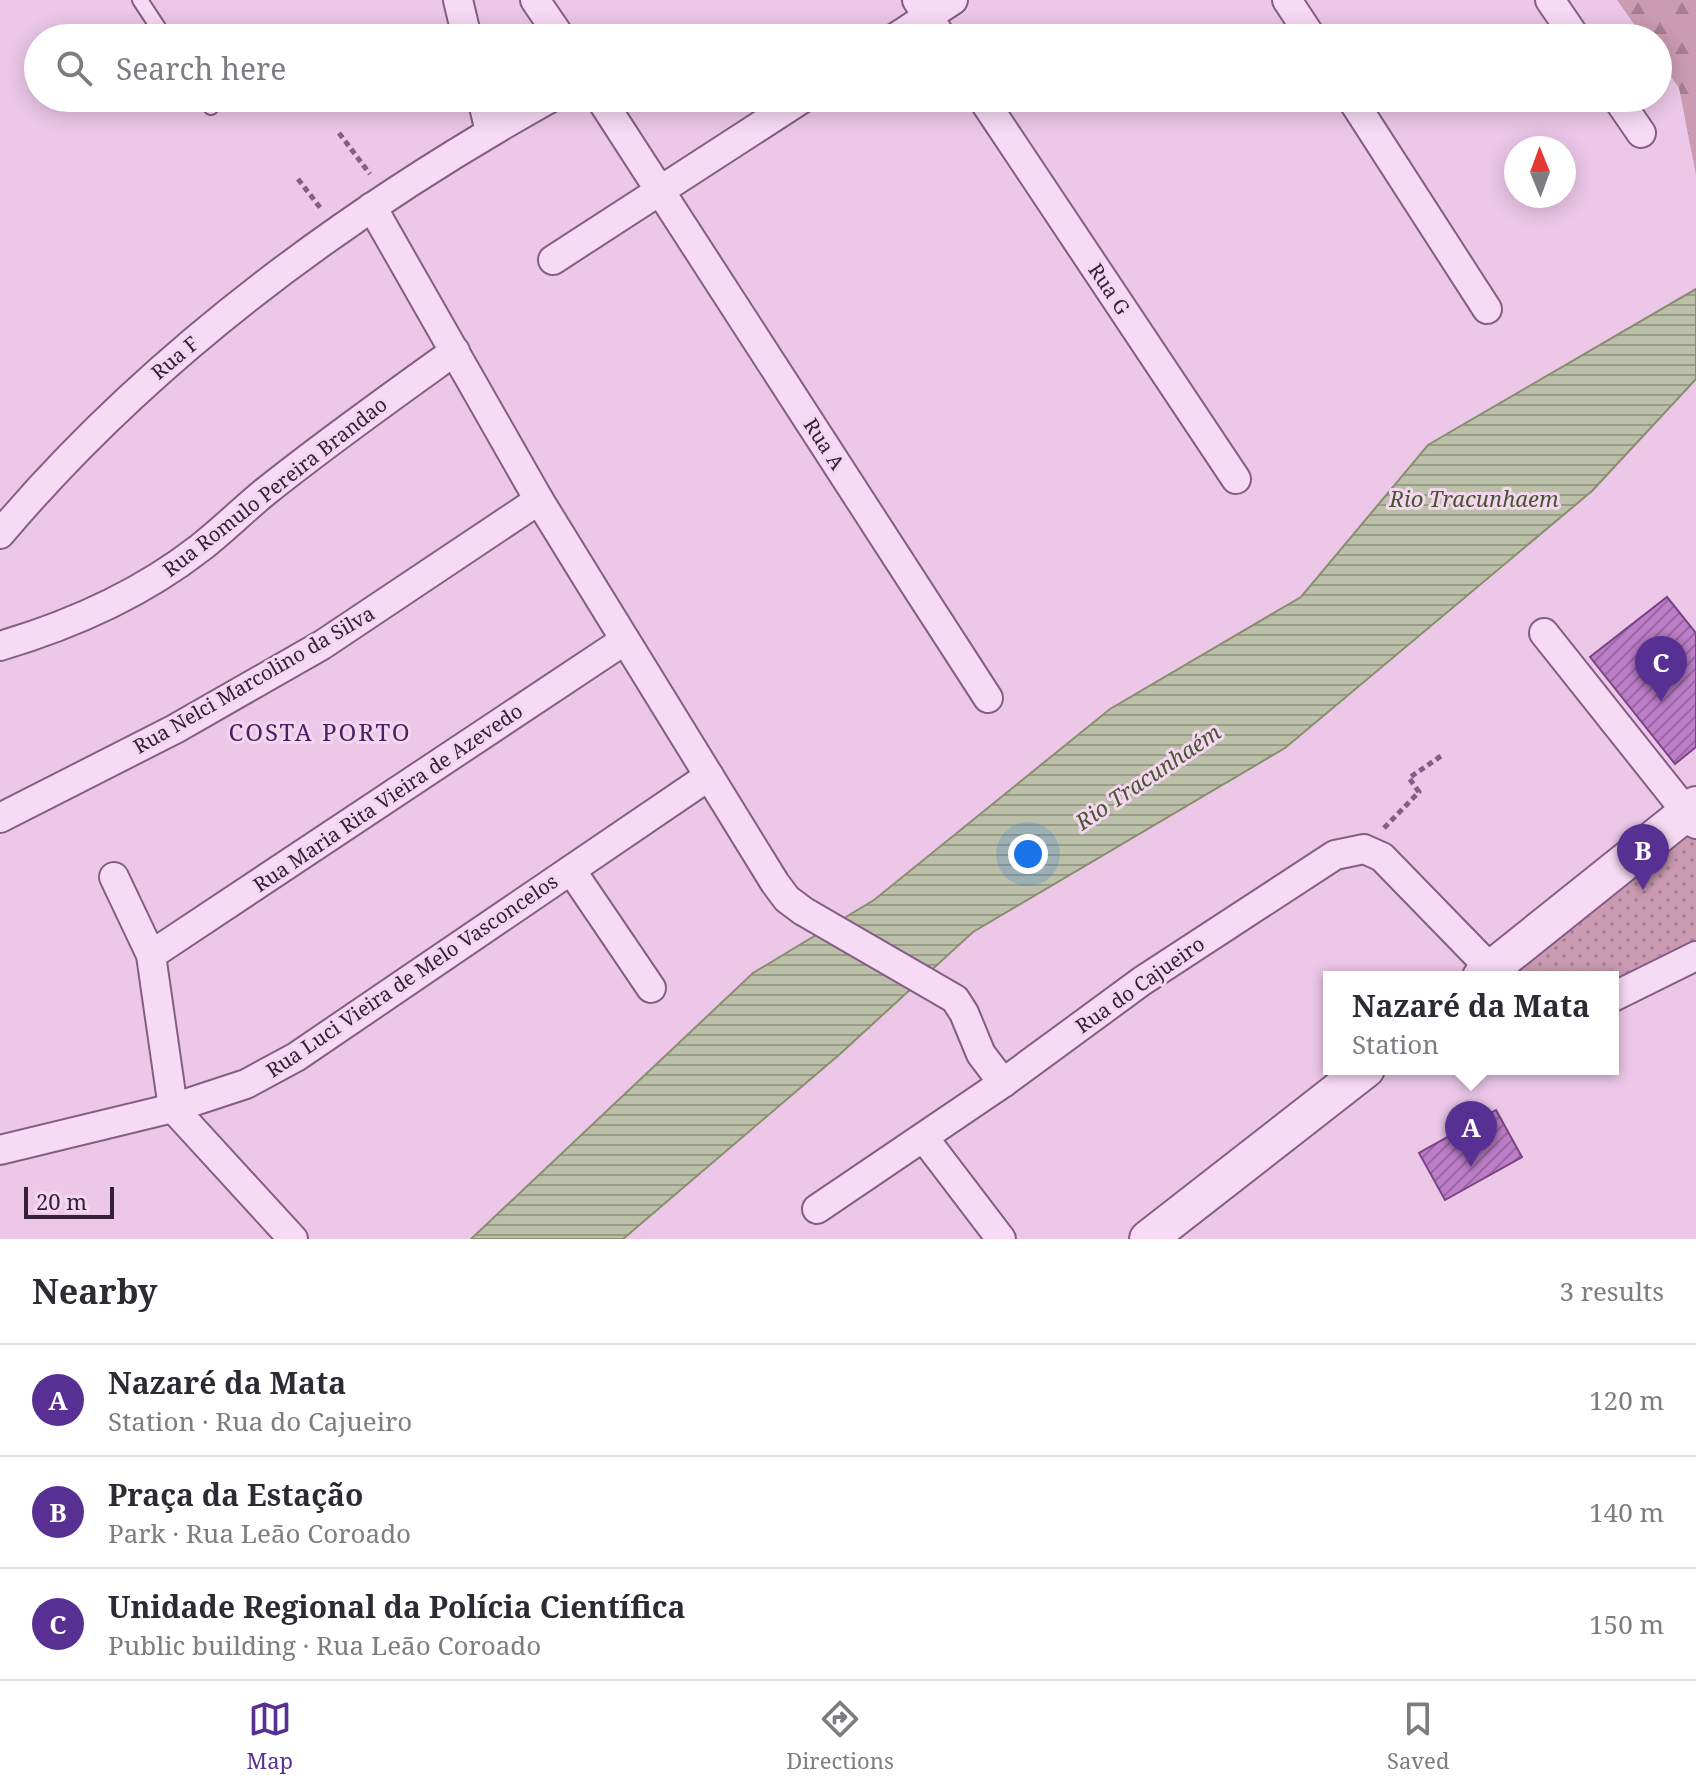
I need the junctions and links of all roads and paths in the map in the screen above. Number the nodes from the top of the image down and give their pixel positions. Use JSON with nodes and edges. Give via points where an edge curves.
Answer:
{"nodes":[{"id":1,"x":140,"y":0,"type":"edge"},
{"id":2,"x":458,"y":0,"type":"edge"},
{"id":3,"x":535,"y":0,"type":"edge"},
{"id":4,"x":953,"y":0,"type":"edge"},
{"id":5,"x":1287,"y":0,"type":"edge"},
{"id":6,"x":1550,"y":0,"type":"edge"},
{"id":7,"x":929,"y":18,"type":"edge"},
{"id":8,"x":156,"y":24,"type":"edge"},
{"id":9,"x":464,"y":24,"type":"edge"},
{"id":10,"x":551,"y":24,"type":"edge"},
{"id":11,"x":1303,"y":24,"type":"edge"},
{"id":12,"x":1566,"y":24,"type":"edge"},
{"id":13,"x":485,"y":112,"type":"edge"},
{"id":14,"x":525,"y":112,"type":"edge"},
{"id":15,"x":609,"y":112,"type":"edge"},
{"id":16,"x":781,"y":112,"type":"edge"},
{"id":17,"x":991,"y":112,"type":"edge"},
{"id":18,"x":1360,"y":112,"type":"edge"},
{"id":19,"x":1627,"y":112,"type":"edge"},
{"id":20,"x":490,"y":132,"type":"junction"},
{"id":21,"x":339,"y":133,"type":"dead end"},
{"id":22,"x":1641,"y":133,"type":"dead end"},
{"id":23,"x":298,"y":179,"type":"dead end"},
{"id":24,"x":660,"y":191,"type":"junction"},
{"id":25,"x":372,"y":207,"type":"junction"},
{"id":26,"x":338,"y":230,"type":"junction"},
{"id":27,"x":553,"y":260,"type":"dead end"},
{"id":28,"x":1487,"y":309,"type":"dead end"},
{"id":29,"x":455,"y":351,"type":"junction"},
{"id":30,"x":1236,"y":479,"type":"dead end"},
{"id":31,"x":539,"y":500,"type":"junction"},
{"id":32,"x":0,"y":534,"type":"edge"},
{"id":33,"x":1544,"y":633,"type":"dead end"},
{"id":34,"x":625,"y":640,"type":"junction"},
{"id":35,"x":0,"y":646,"type":"edge"},
{"id":36,"x":988,"y":698,"type":"dead end"},
{"id":37,"x":1444,"y":754,"type":"dead end"},
{"id":38,"x":709,"y":776,"type":"junction"},
{"id":39,"x":1693,"y":814,"type":"edge"},
{"id":40,"x":0,"y":818,"type":"edge"},
{"id":41,"x":1364,"y":849,"type":"junction"},
{"id":42,"x":571,"y":870,"type":"junction"},
{"id":43,"x":114,"y":877,"type":"dead end"},
{"id":44,"x":151,"y":955,"type":"junction"},
{"id":45,"x":1696,"y":956,"type":"edge"},
{"id":46,"x":1484,"y":971,"type":"edge"},
{"id":47,"x":1489,"y":971,"type":"edge"},
{"id":48,"x":651,"y":988,"type":"dead end"},
{"id":49,"x":1619,"y":994,"type":"edge"},
{"id":50,"x":1358,"y":1075,"type":"edge"},
{"id":51,"x":1003,"y":1083,"type":"junction"},
{"id":52,"x":173,"y":1108,"type":"junction"},
{"id":53,"x":924,"y":1138,"type":"junction"},
{"id":54,"x":0,"y":1150,"type":"edge"},
{"id":55,"x":817,"y":1209,"type":"dead end"},
{"id":56,"x":293,"y":1239,"type":"edge"},
{"id":57,"x":1001,"y":1239,"type":"edge"},
{"id":58,"x":1148,"y":1239,"type":"edge"}],
"edges":[{"from":1,"to":8,"type":"lane"},
{"from":2,"to":9,"type":"street"},
{"from":3,"to":10,"type":"street"},
{"from":4,"to":7,"type":"street"},
{"from":5,"to":11,"type":"street"},
{"from":6,"to":12,"type":"street"},
{"from":13,"to":20,"type":"street"},
{"from":14,"to":20,"type":"street","name":"Rua F"},
{"from":15,"to":24,"type":"street","name":"Rua A"},
{"from":16,"to":24,"type":"street"},
{"from":17,"to":30,"type":"street","name":"Rua G"},
{"from":18,"to":28,"type":"street"},
{"from":19,"to":22,"type":"street"},
{"from":20,"to":25,"type":"street","name":"Rua F"},
{"from":21,"to":25,"type":"path","via":[[372,176]]},
{"from":23,"to":26,"type":"path"},
{"from":24,"to":27,"type":"street"},
{"from":24,"to":36,"type":"street","name":"Rua A"},
{"from":25,"to":26,"type":"street","name":"Rua F"},
{"from":25,"to":29,"type":"street"},
{"from":26,"to":32,"type":"street","name":"Rua F","via":[[129,396]]},
{"from":29,"to":31,"type":"street"},
{"from":29,"to":35,"type":"street","name":"Rua Romulo Pereira Brandao","via":[[152,581],[43,633]]},
{"from":31,"to":34,"type":"street"},
{"from":31,"to":40,"type":"street","name":"Rua Nelci Marcolino da Silva","via":[[322,645],[175,729]]},
{"from":33,"to":39,"type":"street"},
{"from":34,"to":38,"type":"street"},
{"from":34,"to":44,"type":"street","name":"Rua Maria Rita Vieira de Azevedo"},
{"from":37,"to":41,"type":"path","via":[[1409,778],[1419,792]]},
{"from":38,"to":42,"type":"street","name":"Rua Luci Vieira de Melo Vasconcelos"},
{"from":38,"to":51,"type":"street","via":[[787,899],[955,999],[981,1054]]},
{"from":39,"to":47,"type":"street"},
{"from":41,"to":46,"type":"street","via":[[1397,870]]},
{"from":41,"to":51,"type":"street","name":"Rua do Cajueiro","via":[[1335,855],[1298,877],[1142,981]]},
{"from":42,"to":48,"type":"street"},
{"from":42,"to":52,"type":"street","name":"Rua Luci Vieira de Melo Vasconcelos","via":[[296,1057],[246,1084]]},
{"from":43,"to":44,"type":"street"},
{"from":44,"to":52,"type":"street"},
{"from":45,"to":49,"type":"street"},
{"from":50,"to":58,"type":"street"},
{"from":51,"to":53,"type":"street","name":"Rua do Cajueiro"},
{"from":52,"to":54,"type":"street","name":"Rua Luci Vieira de Melo Vasconcelos"},
{"from":52,"to":56,"type":"street"},
{"from":53,"to":55,"type":"street","name":"Rua do Cajueiro"},
{"from":53,"to":57,"type":"street"}]}
